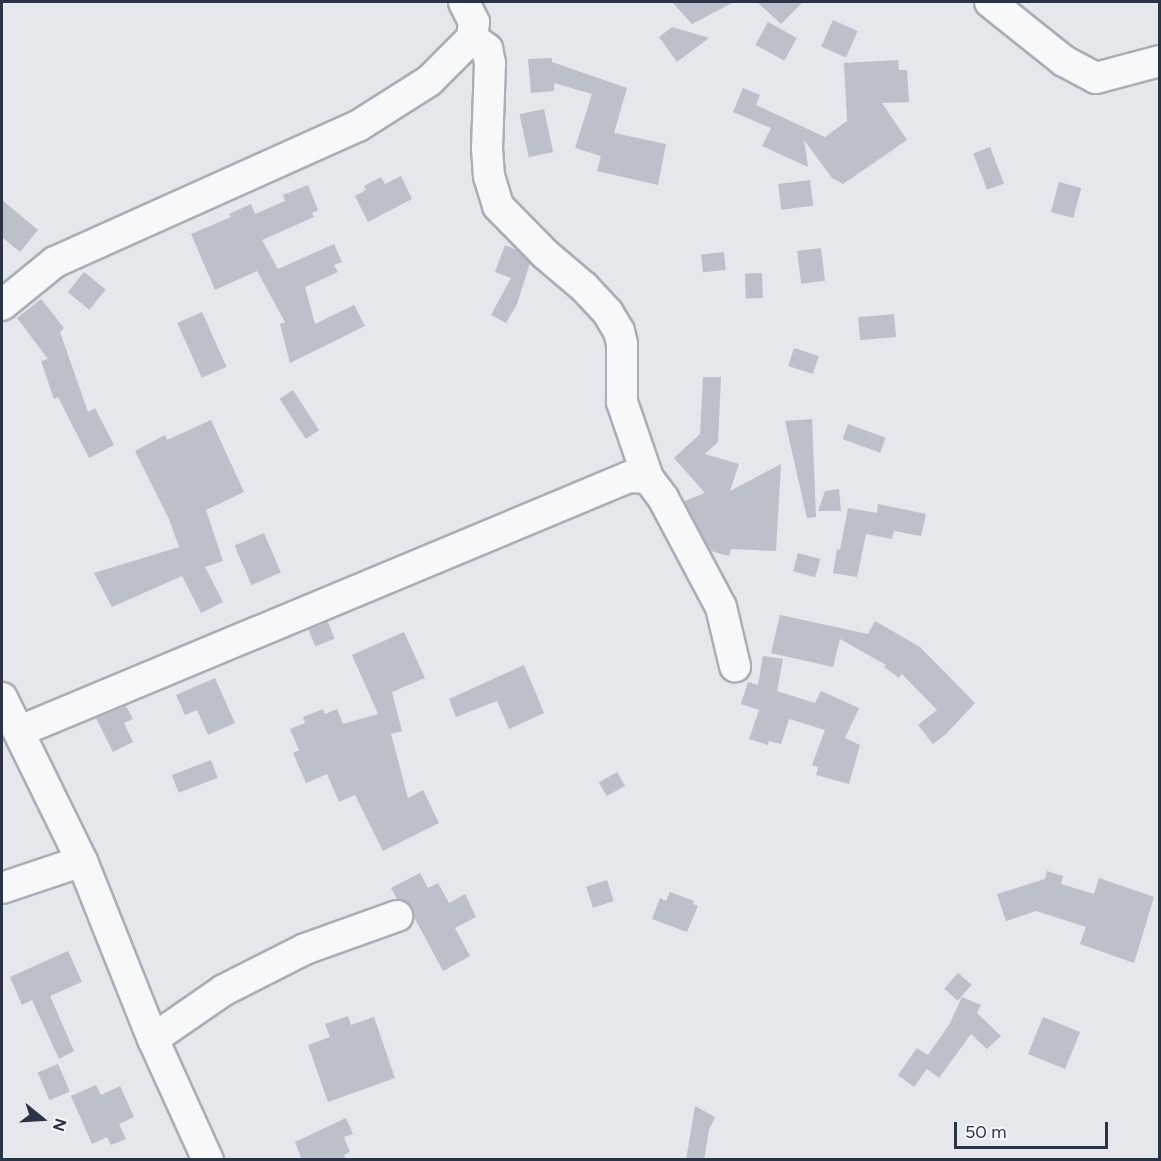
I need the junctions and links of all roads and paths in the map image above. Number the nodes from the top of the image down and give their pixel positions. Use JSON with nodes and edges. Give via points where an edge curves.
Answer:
{"nodes":[{"id":1,"x":465,"y":2,"type":"edge"},
{"id":2,"x":990,"y":2,"type":"edge"},
{"id":3,"x":472,"y":38,"type":"junction"},
{"id":4,"x":1160,"y":61,"type":"edge"},
{"id":5,"x":2,"y":305,"type":"edge"},
{"id":6,"x":648,"y":478,"type":"junction"},
{"id":7,"x":735,"y":666,"type":"dead end"},
{"id":8,"x":2,"y":698,"type":"edge"},
{"id":9,"x":20,"y":731,"type":"junction"},
{"id":10,"x":82,"y":861,"type":"junction"},
{"id":11,"x":2,"y":888,"type":"edge"},
{"id":12,"x":397,"y":916,"type":"dead end"},
{"id":13,"x":153,"y":1039,"type":"junction"},
{"id":14,"x":208,"y":1160,"type":"edge"}],
"edges":[{"from":1,"to":3,"type":"street","via":[[474,22]]},
{"from":2,"to":4,"type":"street","via":[[1064,61],[1096,78]]},
{"from":3,"to":5,"type":"street","via":[[429,81],[358,126],[55,262]]},
{"from":3,"to":6,"type":"street","via":[[487,49],[490,63],[487,148],[489,176],[498,206],[584,287],[619,331],[622,402]]},
{"from":6,"to":7,"type":"street","via":[[663,498],[721,607]]},
{"from":6,"to":9,"type":"street","via":[[629,477]]},
{"from":8,"to":9,"type":"street"},
{"from":9,"to":10,"type":"street"},
{"from":10,"to":11,"type":"street"},
{"from":10,"to":13,"type":"street"},
{"from":12,"to":13,"type":"street","via":[[305,949],[224,990]]},
{"from":13,"to":14,"type":"street"}]}
